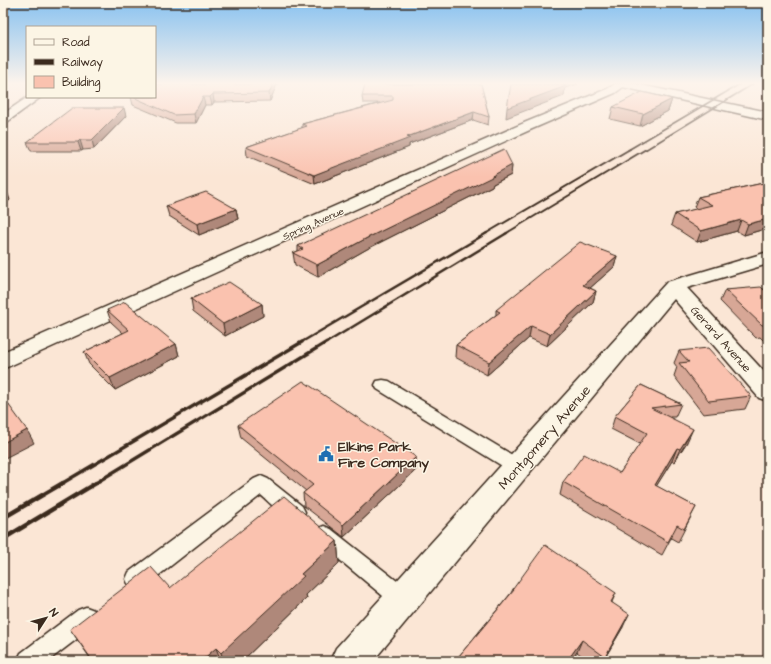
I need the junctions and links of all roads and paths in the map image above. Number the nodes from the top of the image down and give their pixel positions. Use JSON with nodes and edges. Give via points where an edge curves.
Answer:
{"nodes":[{"id":1,"x":554,"y":115,"type":"edge"},
{"id":2,"x":768,"y":258,"type":"edge"},
{"id":3,"x":674,"y":286,"type":"junction"},
{"id":4,"x":3,"y":362,"type":"edge"},
{"id":5,"x":383,"y":385,"type":"dead end"},
{"id":6,"x":768,"y":392,"type":"edge"},
{"id":7,"x":518,"y":467,"type":"junction"},
{"id":8,"x":123,"y":589,"type":"edge"},
{"id":9,"x":403,"y":599,"type":"junction"},
{"id":10,"x":98,"y":608,"type":"edge"},
{"id":11,"x":29,"y":661,"type":"edge"},
{"id":12,"x":349,"y":661,"type":"edge"}],
"edges":[{"from":1,"to":4,"type":"street","name":"Spring Avenue"},
{"from":2,"to":3,"type":"street"},
{"from":3,"to":6,"type":"street","name":"Gerard Avenue"},
{"from":3,"to":7,"type":"street","name":"Montgomery Avenue"},
{"from":5,"to":7,"type":"lane"},
{"from":7,"to":9,"type":"street","name":"Montgomery Avenue"},
{"from":8,"to":9,"type":"lane","via":[[262,484]]},
{"from":9,"to":12,"type":"street","name":"Montgomery Avenue"},
{"from":10,"to":11,"type":"lane"}]}
